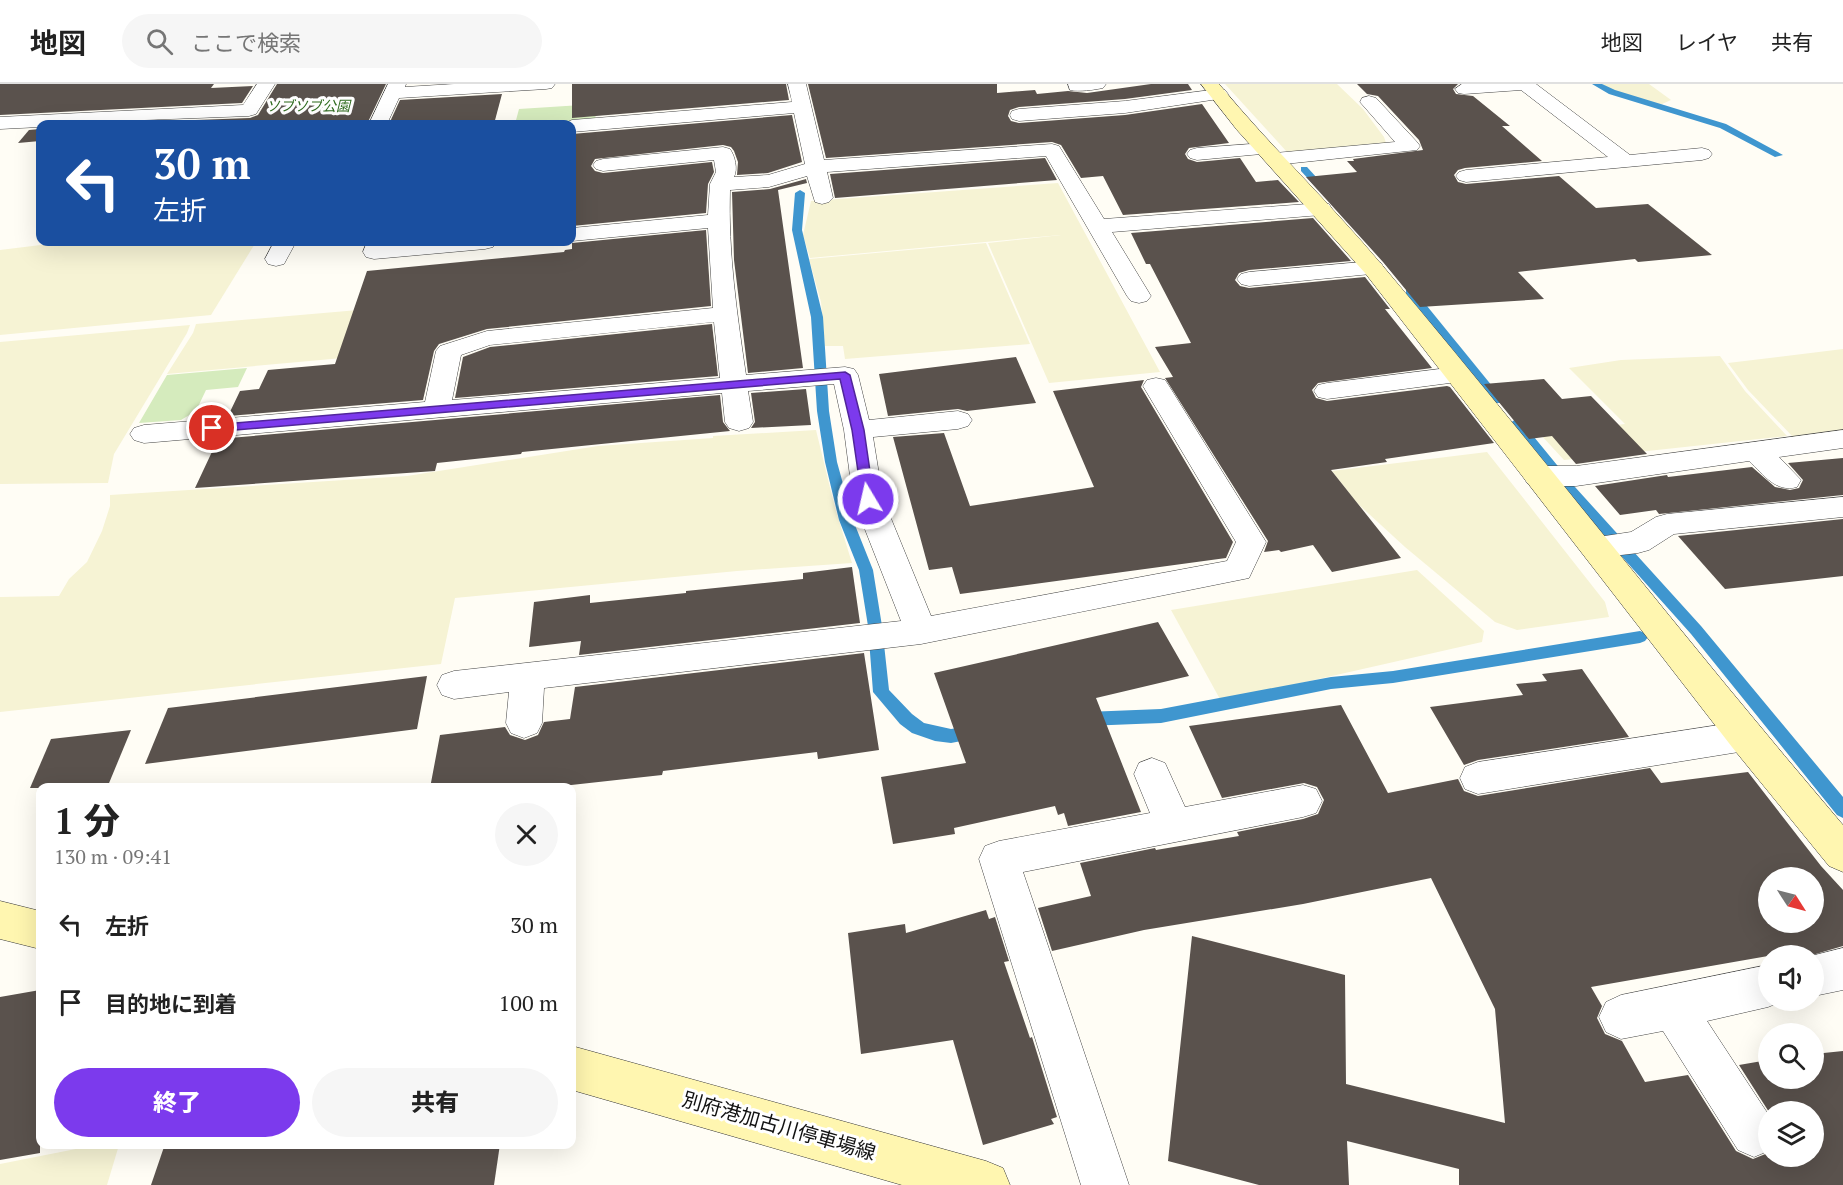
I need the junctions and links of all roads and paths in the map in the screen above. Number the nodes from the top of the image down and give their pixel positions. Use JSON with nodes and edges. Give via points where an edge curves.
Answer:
{"nodes":[{"id":1,"x":266,"y":84,"type":"edge"},
{"id":2,"x":546,"y":84,"type":"edge"},
{"id":3,"x":797,"y":84,"type":"edge"},
{"id":4,"x":1097,"y":84,"type":"edge"},
{"id":5,"x":1526,"y":84,"type":"edge"},
{"id":6,"x":1076,"y":86,"type":"dead end"},
{"id":7,"x":1461,"y":86,"type":"edge"},
{"id":8,"x":395,"y":89,"type":"edge"},
{"id":9,"x":1214,"y":89,"type":"edge"},
{"id":10,"x":1478,"y":101,"type":"dead end"},
{"id":11,"x":1369,"y":102,"type":"dead end"},
{"id":12,"x":802,"y":107,"type":"junction"},
{"id":13,"x":1019,"y":115,"type":"dead end"},
{"id":14,"x":62,"y":120,"type":"edge"},
{"id":15,"x":380,"y":120,"type":"edge"},
{"id":16,"x":36,"y":121,"type":"edge"},
{"id":17,"x":576,"y":126,"type":"edge"},
{"id":18,"x":4,"y":131,"type":"edge"},
{"id":19,"x":1197,"y":153,"type":"dead end"},
{"id":20,"x":1270,"y":154,"type":"junction"},
{"id":21,"x":1702,"y":154,"type":"dead end"},
{"id":22,"x":1626,"y":161,"type":"junction"},
{"id":23,"x":603,"y":165,"type":"dead end"},
{"id":24,"x":811,"y":169,"type":"junction"},
{"id":25,"x":1466,"y":176,"type":"dead end"},
{"id":26,"x":720,"y":184,"type":"junction"},
{"id":27,"x":822,"y":198,"type":"dead end"},
{"id":28,"x":1321,"y":209,"type":"junction"},
{"id":29,"x":718,"y":221,"type":"junction"},
{"id":30,"x":1098,"y":226,"type":"junction"},
{"id":31,"x":576,"y":234,"type":"edge"},
{"id":32,"x":376,"y":246,"type":"edge"},
{"id":33,"x":441,"y":246,"type":"edge"},
{"id":34,"x":1373,"y":268,"type":"junction"},
{"id":35,"x":1249,"y":279,"type":"dead end"},
{"id":36,"x":1139,"y":296,"type":"dead end"},
{"id":37,"x":725,"y":314,"type":"junction"},
{"id":38,"x":1456,"y":375,"type":"junction"},
{"id":39,"x":734,"y":385,"type":"junction"},
{"id":40,"x":1156,"y":386,"type":"dead end"},
{"id":41,"x":1327,"y":391,"type":"dead end"},
{"id":42,"x":437,"y":410,"type":"junction"},
{"id":43,"x":958,"y":420,"type":"dead end"},
{"id":44,"x":739,"y":422,"type":"dead end"},
{"id":45,"x":858,"y":430,"type":"junction"},
{"id":46,"x":144,"y":434,"type":"dead end"},
{"id":47,"x":1843,"y":439,"type":"edge"},
{"id":48,"x":1754,"y":450,"type":"junction"},
{"id":49,"x":1556,"y":476,"type":"junction"},
{"id":50,"x":1787,"y":480,"type":"dead end"},
{"id":51,"x":1843,"y":507,"type":"edge"},
{"id":52,"x":1615,"y":545,"type":"junction"},
{"id":53,"x":921,"y":631,"type":"junction"},
{"id":54,"x":528,"y":677,"type":"junction"},
{"id":55,"x":454,"y":686,"type":"dead end"},
{"id":56,"x":524,"y":723,"type":"dead end"},
{"id":57,"x":1745,"y":736,"type":"junction"},
{"id":58,"x":1152,"y":774,"type":"dead end"},
{"id":59,"x":1478,"y":778,"type":"dead end"},
{"id":60,"x":1303,"y":801,"type":"dead end"},
{"id":61,"x":1175,"y":826,"type":"junction"},
{"id":62,"x":1843,"y":854,"type":"edge"},
{"id":63,"x":0,"y":920,"type":"edge"},
{"id":64,"x":36,"y":929,"type":"edge"},
{"id":65,"x":1843,"y":969,"type":"edge"},
{"id":66,"x":1824,"y":973,"type":"edge"},
{"id":67,"x":1758,"y":988,"type":"edge"},
{"id":68,"x":1673,"y":1007,"type":"junction"},
{"id":69,"x":1621,"y":1017,"type":"dead end"},
{"id":70,"x":576,"y":1069,"type":"edge"},
{"id":71,"x":1754,"y":1134,"type":"dead end"},
{"id":72,"x":986,"y":1185,"type":"edge"},
{"id":73,"x":1105,"y":1185,"type":"edge"}],
"edges":[{"from":1,"to":14,"type":"street","via":[[249,110]]},
{"from":2,"to":8,"type":"street"},
{"from":3,"to":12,"type":"street"},
{"from":4,"to":6,"type":"street"},
{"from":5,"to":7,"type":"street"},
{"from":5,"to":22,"type":"street"},
{"from":7,"to":10,"type":"street"},
{"from":8,"to":15,"type":"street"},
{"from":9,"to":13,"type":"street","via":[[1125,107]]},
{"from":9,"to":20,"type":"street"},
{"from":11,"to":20,"type":"street","via":[[1419,145]]},
{"from":12,"to":17,"type":"street"},
{"from":12,"to":24,"type":"street"},
{"from":16,"to":18,"type":"street"},
{"from":19,"to":20,"type":"street"},
{"from":20,"to":28,"type":"street"},
{"from":21,"to":22,"type":"street"},
{"from":22,"to":25,"type":"street","via":[[1510,177]]},
{"from":23,"to":26,"type":"street","via":[[723,153],[726,172]]},
{"from":24,"to":26,"type":"street","via":[[769,181]]},
{"from":24,"to":27,"type":"street"},
{"from":24,"to":30,"type":"street","via":[[1052,150]]},
{"from":26,"to":29,"type":"street"},
{"from":28,"to":30,"type":"street"},
{"from":28,"to":34,"type":"street"},
{"from":29,"to":31,"type":"street"},
{"from":29,"to":37,"type":"street"},
{"from":30,"to":36,"type":"street"},
{"from":32,"to":33,"type":"street","via":[[374,252]]},
{"from":34,"to":35,"type":"street"},
{"from":34,"to":38,"type":"street"},
{"from":37,"to":39,"type":"street"},
{"from":37,"to":42,"type":"street","via":[[487,338],[449,351]]},
{"from":38,"to":41,"type":"street"},
{"from":38,"to":49,"type":"street"},
{"from":39,"to":42,"type":"street"},
{"from":39,"to":44,"type":"street"},
{"from":39,"to":45,"type":"street","via":[[845,375]]},
{"from":40,"to":53,"type":"street","via":[[1251,542],[1238,570]]},
{"from":42,"to":46,"type":"street"},
{"from":43,"to":45,"type":"street"},
{"from":45,"to":53,"type":"street","via":[[868,499]]},
{"from":47,"to":48,"type":"street"},
{"from":48,"to":49,"type":"street"},
{"from":48,"to":50,"type":"street"},
{"from":49,"to":52,"type":"street"},
{"from":51,"to":52,"type":"street","via":[[1666,524]]},
{"from":52,"to":57,"type":"street"},
{"from":53,"to":54,"type":"street"},
{"from":54,"to":55,"type":"street"},
{"from":54,"to":56,"type":"street"},
{"from":57,"to":59,"type":"street"},
{"from":57,"to":62,"type":"street"},
{"from":58,"to":61,"type":"street"},
{"from":60,"to":61,"type":"street"},
{"from":61,"to":73,"type":"street","via":[[999,859]]},
{"from":63,"to":64,"type":"street"},
{"from":65,"to":66,"type":"street"},
{"from":67,"to":68,"type":"street"},
{"from":68,"to":69,"type":"street"},
{"from":68,"to":71,"type":"street"},
{"from":70,"to":72,"type":"street","name":"別府港加古川停車場線"}]}
